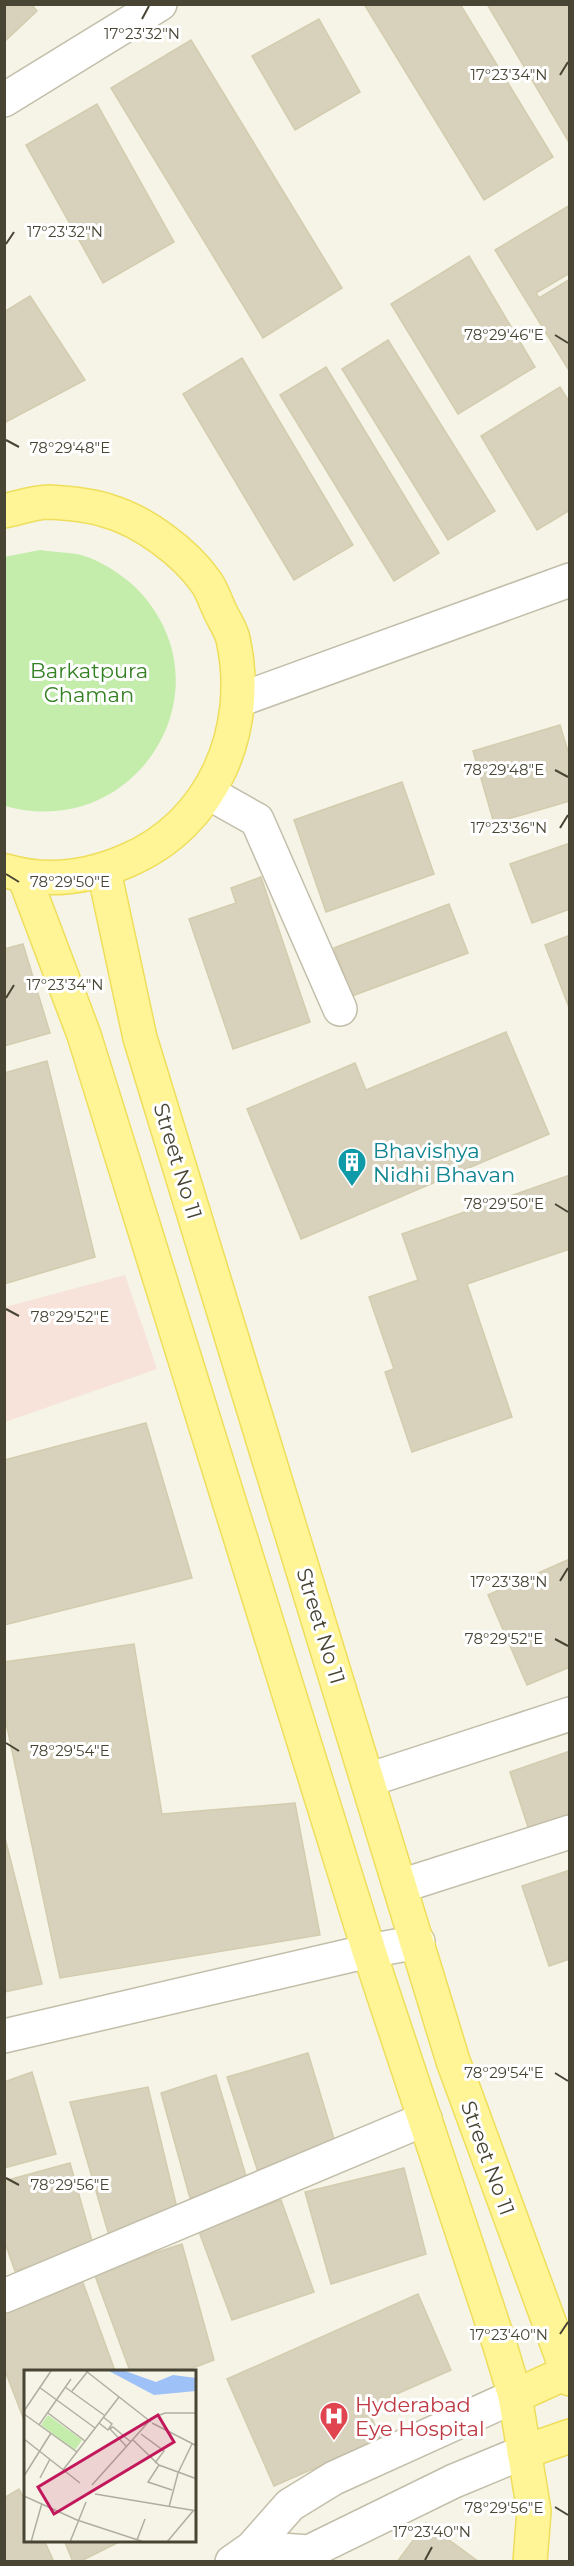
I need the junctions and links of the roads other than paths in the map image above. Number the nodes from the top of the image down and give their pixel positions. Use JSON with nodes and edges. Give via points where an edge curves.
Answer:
{"nodes":[{"id":1,"x":160,"y":4,"type":"edge"},
{"id":2,"x":4,"y":100,"type":"edge"},
{"id":3,"x":4,"y":511,"type":"edge"},
{"id":4,"x":570,"y":580,"type":"edge"},
{"id":5,"x":239,"y":700,"type":"junction"},
{"id":6,"x":209,"y":793,"type":"junction"},
{"id":7,"x":104,"y":871,"type":"junction"},
{"id":8,"x":14,"y":874,"type":"edge"},
{"id":9,"x":340,"y":1009,"type":"dead end"},
{"id":10,"x":570,"y":1714,"type":"edge"},
{"id":11,"x":369,"y":1780,"type":"junction"},
{"id":12,"x":570,"y":1832,"type":"edge"},
{"id":13,"x":401,"y":1886,"type":"junction"},
{"id":14,"x":418,"y":1942,"type":"junction"},
{"id":15,"x":369,"y":1951,"type":"junction"},
{"id":16,"x":4,"y":2036,"type":"edge"},
{"id":17,"x":425,"y":2119,"type":"junction"},
{"id":18,"x":4,"y":2296,"type":"edge"},
{"id":19,"x":569,"y":2374,"type":"edge"},
{"id":20,"x":514,"y":2396,"type":"junction"},
{"id":21,"x":570,"y":2436,"type":"edge"},
{"id":22,"x":524,"y":2452,"type":"junction"},
{"id":23,"x":242,"y":2555,"type":"edge"},
{"id":24,"x":530,"y":2562,"type":"edge"}],
"edges":[{"from":1,"to":2,"type":"street"},
{"from":3,"to":5,"type":"main road","via":[[47,502],[108,511],[163,538],[206,582],[233,638]]},
{"from":4,"to":5,"type":"street"},
{"from":5,"to":6,"type":"main road","via":[[230,748]]},
{"from":6,"to":7,"type":"main road","via":[[180,827],[145,853]]},
{"from":6,"to":9,"type":"street","via":[[257,820]]},
{"from":7,"to":8,"type":"main road","via":[[65,878]]},
{"from":7,"to":11,"type":"main road","name":"Street No 11","via":[[140,1038]]},
{"from":8,"to":15,"type":"main road","via":[[84,1035]]},
{"from":10,"to":11,"type":"street"},
{"from":11,"to":13,"type":"main road","name":"Street No 11"},
{"from":12,"to":13,"type":"street"},
{"from":13,"to":14,"type":"main road","name":"Street No 11"},
{"from":14,"to":15,"type":"street"},
{"from":14,"to":19,"type":"main road","name":"Street No 11","via":[[453,2061]]},
{"from":15,"to":16,"type":"street"},
{"from":15,"to":17,"type":"main road"},
{"from":17,"to":18,"type":"street"},
{"from":17,"to":20,"type":"main road"},
{"from":19,"to":20,"type":"main road"},
{"from":20,"to":22,"type":"main road"},
{"from":20,"to":23,"type":"street","via":[[334,2478],[290,2505]]},
{"from":21,"to":22,"type":"main road"},
{"from":22,"to":23,"type":"street","via":[[454,2481],[309,2552]]},
{"from":22,"to":24,"type":"main road","via":[[534,2511]]}]}
